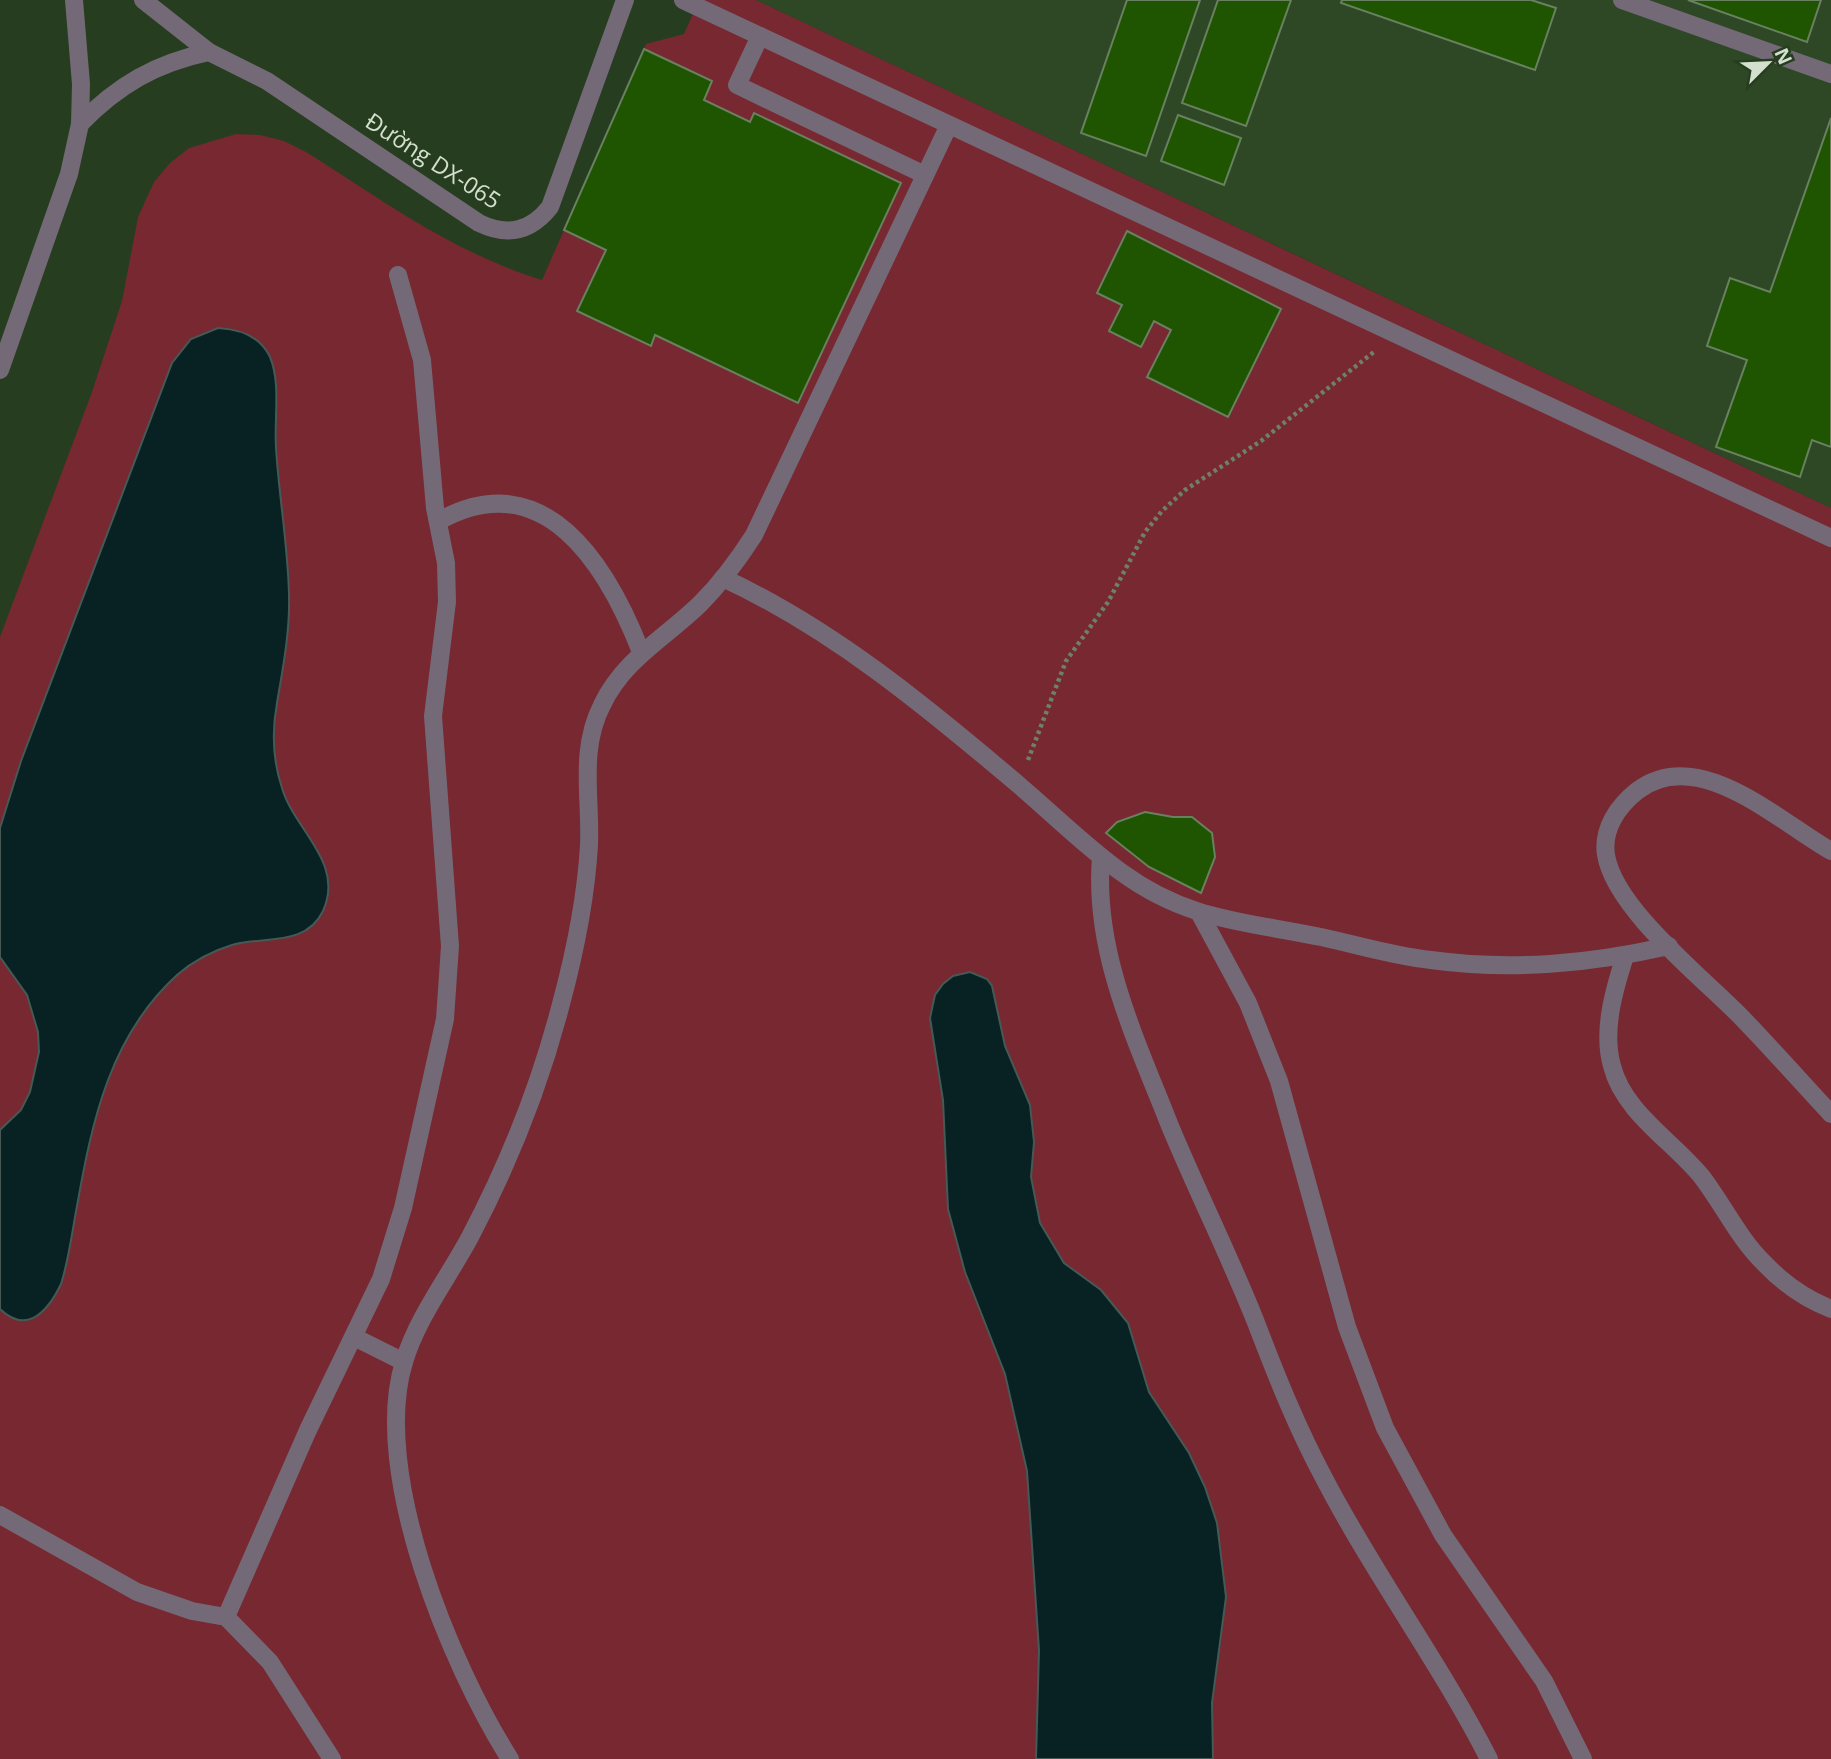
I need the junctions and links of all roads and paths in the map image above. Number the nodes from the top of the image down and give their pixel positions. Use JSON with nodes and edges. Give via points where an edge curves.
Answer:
{"nodes":[{"id":1,"x":74,"y":0,"type":"edge"},
{"id":2,"x":143,"y":0,"type":"edge"},
{"id":3,"x":625,"y":0,"type":"edge"},
{"id":4,"x":683,"y":0,"type":"edge"},
{"id":5,"x":1622,"y":0,"type":"edge"},
{"id":6,"x":760,"y":36,"type":"junction"},
{"id":7,"x":209,"y":52,"type":"junction"},
{"id":8,"x":1829,"y":67,"type":"edge"},
{"id":9,"x":80,"y":124,"type":"junction"},
{"id":10,"x":949,"y":125,"type":"junction"},
{"id":11,"x":925,"y":175,"type":"junction"},
{"id":12,"x":398,"y":275,"type":"dead end"},
{"id":13,"x":1396,"y":334,"type":"junction"},
{"id":14,"x":0,"y":370,"type":"edge"},
{"id":15,"x":439,"y":521,"type":"junction"},
{"id":16,"x":1831,"y":538,"type":"edge"},
{"id":17,"x":723,"y":578,"type":"junction"},
{"id":18,"x":641,"y":652,"type":"junction"},
{"id":19,"x":1022,"y":788,"type":"junction"},
{"id":20,"x":1831,"y":851,"type":"edge"},
{"id":21,"x":1101,"y":857,"type":"junction"},
{"id":22,"x":1200,"y":914,"type":"junction"},
{"id":23,"x":1669,"y":946,"type":"junction"},
{"id":24,"x":1625,"y":956,"type":"junction"},
{"id":25,"x":1831,"y":1114,"type":"edge"},
{"id":26,"x":1831,"y":1309,"type":"edge"},
{"id":27,"x":354,"y":1338,"type":"junction"},
{"id":28,"x":404,"y":1362,"type":"junction"},
{"id":29,"x":0,"y":1515,"type":"edge"},
{"id":30,"x":226,"y":1617,"type":"junction"},
{"id":31,"x":332,"y":1759,"type":"edge"},
{"id":32,"x":510,"y":1759,"type":"edge"},
{"id":33,"x":1489,"y":1759,"type":"edge"},
{"id":34,"x":1583,"y":1759,"type":"edge"}],
"edges":[{"from":1,"to":9,"type":"street"},
{"from":2,"to":7,"type":"street","name":"Đường DX-065"},
{"from":3,"to":7,"type":"street","name":"Đường DX-065","via":[[550,207],[540,219],[517,231],[491,229],[480,223],[267,81]]},
{"from":4,"to":6,"type":"street"},
{"from":5,"to":8,"type":"street"},
{"from":6,"to":10,"type":"street"},
{"from":6,"to":11,"type":"street","via":[[737,85]]},
{"from":7,"to":9,"type":"street","via":[[156,67],[128,81]]},
{"from":9,"to":14,"type":"street","via":[[69,174]]},
{"from":10,"to":11,"type":"street"},
{"from":10,"to":13,"type":"street"},
{"from":11,"to":17,"type":"street","via":[[754,535]]},
{"from":12,"to":15,"type":"street","via":[[422,360]]},
{"from":13,"to":16,"type":"street"},
{"from":13,"to":19,"type":"path","via":[[1261,441],[1185,490],[1145,532],[1108,602],[1066,661],[1040,722]]},
{"from":15,"to":18,"type":"street","via":[[476,504],[496,501],[544,514],[591,560],[613,590]]},
{"from":15,"to":27,"type":"street","via":[[447,602],[433,716],[450,946],[445,1019],[396,1237]]},
{"from":17,"to":18,"type":"street","via":[[699,606]]},
{"from":17,"to":19,"type":"street","via":[[766,598],[832,639]]},
{"from":18,"to":28,"type":"street","via":[[612,688],[587,752],[589,844],[584,885],[575,946],[547,1054],[503,1170]]},
{"from":19,"to":21,"type":"street"},
{"from":20,"to":23,"type":"street","via":[[1711,779],[1678,775],[1640,788],[1610,823],[1606,854],[1626,897]]},
{"from":21,"to":22,"type":"street","via":[[1146,889]]},
{"from":21,"to":33,"type":"street","via":[[1099,907],[1110,965],[1273,1372],[1357,1539]]},
{"from":22,"to":24,"type":"street","via":[[1375,951],[1467,964],[1531,967]]},
{"from":22,"to":34,"type":"street","via":[[1248,1003],[1279,1081],[1347,1327],[1385,1428],[1443,1535],[1545,1681]]},
{"from":23,"to":24,"type":"street"},
{"from":23,"to":25,"type":"street"},
{"from":24,"to":26,"type":"street","via":[[1608,1037],[1618,1085],[1702,1178],[1765,1265],[1801,1294]]},
{"from":27,"to":28,"type":"street"},
{"from":27,"to":30,"type":"street"},
{"from":28,"to":32,"type":"street","via":[[398,1383],[397,1428],[418,1553],[464,1679]]},
{"from":29,"to":30,"type":"street","via":[[137,1592]]},
{"from":30,"to":31,"type":"street","via":[[270,1662]]}]}
